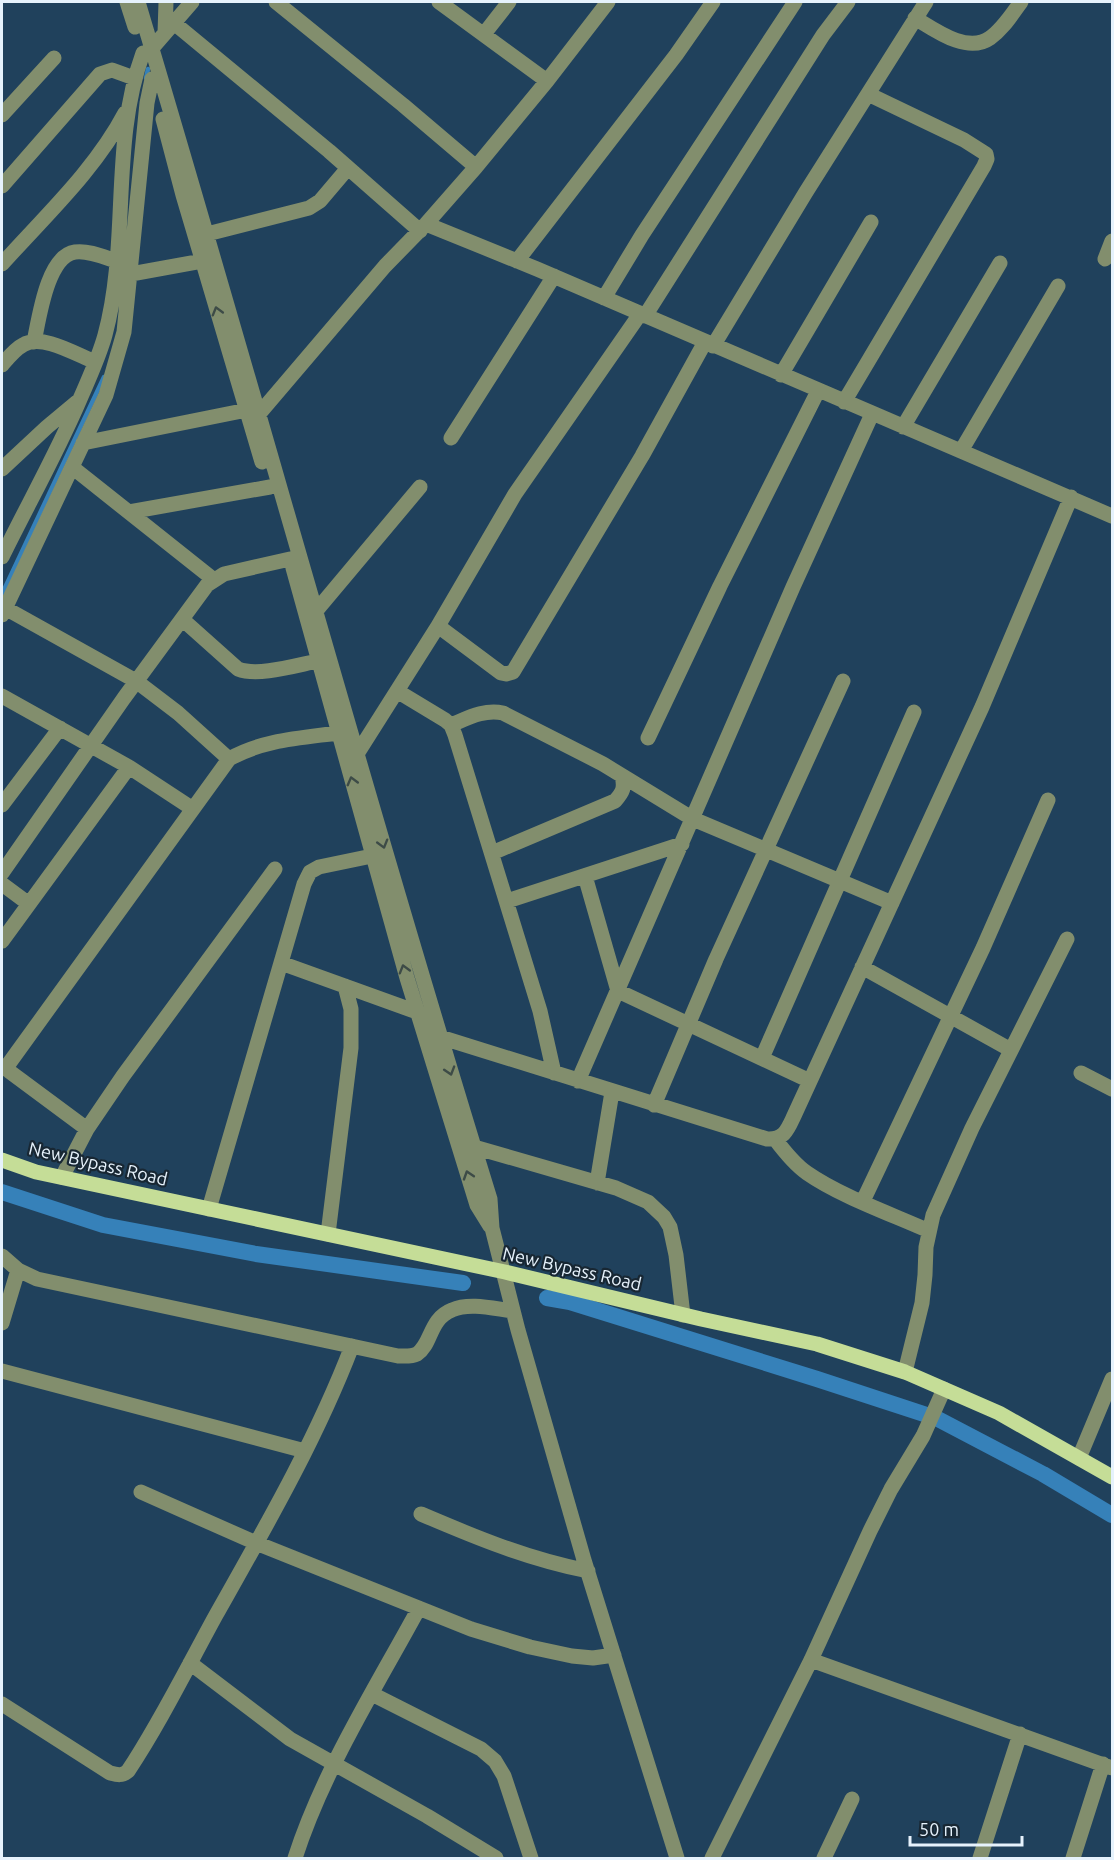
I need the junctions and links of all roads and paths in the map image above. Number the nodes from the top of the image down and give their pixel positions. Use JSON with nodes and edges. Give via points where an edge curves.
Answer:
{"nodes":[{"id":1,"x":127,"y":2,"type":"edge"},
{"id":2,"x":138,"y":2,"type":"edge"},
{"id":3,"x":146,"y":2,"type":"edge"},
{"id":4,"x":166,"y":2,"type":"edge"},
{"id":5,"x":192,"y":2,"type":"edge"},
{"id":6,"x":276,"y":2,"type":"edge"},
{"id":7,"x":439,"y":2,"type":"edge"},
{"id":8,"x":509,"y":2,"type":"edge"},
{"id":9,"x":608,"y":2,"type":"edge"},
{"id":10,"x":713,"y":2,"type":"edge"},
{"id":11,"x":795,"y":2,"type":"edge"},
{"id":12,"x":848,"y":2,"type":"edge"},
{"id":13,"x":926,"y":2,"type":"edge"},
{"id":14,"x":1021,"y":2,"type":"edge"},
{"id":15,"x":915,"y":18,"type":"junction"},
{"id":16,"x":144,"y":22,"type":"junction"},
{"id":17,"x":169,"y":28,"type":"junction"},
{"id":18,"x":484,"y":34,"type":"junction"},
{"id":19,"x":148,"y":50,"type":"junction"},
{"id":20,"x":54,"y":58,"type":"dead end"},
{"id":21,"x":134,"y":78,"type":"junction"},
{"id":22,"x":152,"y":79,"type":"junction"},
{"id":23,"x":548,"y":81,"type":"junction"},
{"id":24,"x":868,"y":94,"type":"junction"},
{"id":25,"x":128,"y":107,"type":"junction"},
{"id":26,"x":2,"y":115,"type":"edge"},
{"id":27,"x":476,"y":167,"type":"junction"},
{"id":28,"x":348,"y":168,"type":"junction"},
{"id":29,"x":2,"y":186,"type":"edge"},
{"id":30,"x":871,"y":222,"type":"dead end"},
{"id":31,"x":423,"y":227,"type":"junction"},
{"id":32,"x":207,"y":234,"type":"junction"},
{"id":33,"x":1113,"y":241,"type":"edge"},
{"id":34,"x":1105,"y":259,"type":"dead end"},
{"id":35,"x":116,"y":261,"type":"junction"},
{"id":36,"x":202,"y":261,"type":"junction"},
{"id":37,"x":517,"y":261,"type":"junction"},
{"id":38,"x":1000,"y":263,"type":"dead end"},
{"id":39,"x":2,"y":264,"type":"edge"},
{"id":40,"x":131,"y":274,"type":"junction"},
{"id":41,"x":554,"y":276,"type":"junction"},
{"id":42,"x":1058,"y":286,"type":"dead end"},
{"id":43,"x":604,"y":298,"type":"junction"},
{"id":44,"x":643,"y":315,"type":"junction"},
{"id":45,"x":34,"y":342,"type":"junction"},
{"id":46,"x":709,"y":344,"type":"junction"},
{"id":47,"x":95,"y":362,"type":"junction"},
{"id":48,"x":2,"y":364,"type":"edge"},
{"id":49,"x":781,"y":375,"type":"junction"},
{"id":50,"x":818,"y":391,"type":"junction"},
{"id":51,"x":80,"y":400,"type":"junction"},
{"id":52,"x":844,"y":402,"type":"junction"},
{"id":53,"x":253,"y":412,"type":"junction"},
{"id":54,"x":872,"y":414,"type":"junction"},
{"id":55,"x":903,"y":427,"type":"junction"},
{"id":56,"x":451,"y":438,"type":"dead end"},
{"id":57,"x":83,"y":444,"type":"junction"},
{"id":58,"x":961,"y":451,"type":"junction"},
{"id":59,"x":72,"y":467,"type":"junction"},
{"id":60,"x":2,"y":469,"type":"edge"},
{"id":61,"x":420,"y":487,"type":"dead end"},
{"id":62,"x":270,"y":488,"type":"junction"},
{"id":63,"x":1071,"y":497,"type":"junction"},
{"id":64,"x":129,"y":512,"type":"junction"},
{"id":65,"x":1113,"y":516,"type":"edge"},
{"id":66,"x":2,"y":557,"type":"edge"},
{"id":67,"x":290,"y":559,"type":"junction"},
{"id":68,"x":213,"y":579,"type":"junction"},
{"id":69,"x":3,"y":611,"type":"edge"},
{"id":70,"x":316,"y":611,"type":"junction"},
{"id":71,"x":182,"y":619,"type":"junction"},
{"id":72,"x":438,"y":626,"type":"junction"},
{"id":73,"x":318,"y":661,"type":"junction"},
{"id":74,"x":136,"y":681,"type":"junction"},
{"id":75,"x":843,"y":681,"type":"dead end"},
{"id":76,"x":397,"y":691,"type":"junction"},
{"id":77,"x":2,"y":696,"type":"edge"},
{"id":78,"x":914,"y":712,"type":"dead end"},
{"id":79,"x":451,"y":725,"type":"junction"},
{"id":80,"x":60,"y":728,"type":"junction"},
{"id":81,"x":338,"y":733,"type":"junction"},
{"id":82,"x":648,"y":738,"type":"dead end"},
{"id":83,"x":92,"y":746,"type":"junction"},
{"id":84,"x":357,"y":754,"type":"junction"},
{"id":85,"x":229,"y":759,"type":"junction"},
{"id":86,"x":129,"y":767,"type":"junction"},
{"id":87,"x":622,"y":776,"type":"junction"},
{"id":88,"x":1048,"y":800,"type":"dead end"},
{"id":89,"x":2,"y":805,"type":"edge"},
{"id":90,"x":193,"y":809,"type":"junction"},
{"id":91,"x":693,"y":819,"type":"junction"},
{"id":92,"x":682,"y":844,"type":"junction"},
{"id":93,"x":766,"y":849,"type":"junction"},
{"id":94,"x":492,"y":853,"type":"junction"},
{"id":95,"x":372,"y":856,"type":"junction"},
{"id":96,"x":274,"y":869,"type":"dead end"},
{"id":97,"x":2,"y":873,"type":"edge"},
{"id":98,"x":585,"y":876,"type":"junction"},
{"id":99,"x":840,"y":880,"type":"junction"},
{"id":100,"x":2,"y":884,"type":"edge"},
{"id":101,"x":507,"y":901,"type":"junction"},
{"id":102,"x":892,"y":903,"type":"junction"},
{"id":103,"x":29,"y":904,"type":"junction"},
{"id":104,"x":1067,"y":939,"type":"dead end"},
{"id":105,"x":2,"y":941,"type":"edge"},
{"id":106,"x":281,"y":963,"type":"junction"},
{"id":107,"x":862,"y":967,"type":"junction"},
{"id":108,"x":345,"y":986,"type":"junction"},
{"id":109,"x":618,"y":991,"type":"junction"},
{"id":110,"x":417,"y":1012,"type":"junction"},
{"id":111,"x":951,"y":1016,"type":"junction"},
{"id":112,"x":689,"y":1023,"type":"junction"},
{"id":113,"x":440,"y":1037,"type":"junction"},
{"id":114,"x":1011,"y":1050,"type":"junction"},
{"id":115,"x":762,"y":1058,"type":"junction"},
{"id":116,"x":3,"y":1068,"type":"edge"},
{"id":117,"x":554,"y":1073,"type":"junction"},
{"id":118,"x":1081,"y":1073,"type":"dead end"},
{"id":119,"x":578,"y":1081,"type":"junction"},
{"id":120,"x":810,"y":1081,"type":"junction"},
{"id":121,"x":1113,"y":1089,"type":"edge"},
{"id":122,"x":612,"y":1092,"type":"junction"},
{"id":123,"x":654,"y":1105,"type":"junction"},
{"id":124,"x":87,"y":1129,"type":"junction"},
{"id":125,"x":775,"y":1139,"type":"junction"},
{"id":126,"x":474,"y":1146,"type":"junction"},
{"id":127,"x":2,"y":1160,"type":"edge"},
{"id":128,"x":62,"y":1177,"type":"junction"},
{"id":129,"x":597,"y":1183,"type":"junction"},
{"id":130,"x":863,"y":1201,"type":"junction"},
{"id":131,"x":209,"y":1209,"type":"junction"},
{"id":132,"x":492,"y":1228,"type":"junction"},
{"id":133,"x":929,"y":1231,"type":"junction"},
{"id":134,"x":328,"y":1234,"type":"junction"},
{"id":135,"x":2,"y":1256,"type":"edge"},
{"id":136,"x":18,"y":1270,"type":"junction"},
{"id":137,"x":504,"y":1272,"type":"junction"},
{"id":138,"x":513,"y":1311,"type":"junction"},
{"id":139,"x":683,"y":1315,"type":"junction"},
{"id":140,"x":2,"y":1323,"type":"edge"},
{"id":141,"x":352,"y":1346,"type":"junction"},
{"id":142,"x":2,"y":1371,"type":"edge"},
{"id":143,"x":905,"y":1372,"type":"junction"},
{"id":144,"x":1113,"y":1379,"type":"edge"},
{"id":145,"x":944,"y":1389,"type":"junction"},
{"id":146,"x":305,"y":1451,"type":"junction"},
{"id":147,"x":1079,"y":1458,"type":"junction"},
{"id":148,"x":1113,"y":1476,"type":"edge"},
{"id":149,"x":141,"y":1492,"type":"dead end"},
{"id":150,"x":421,"y":1514,"type":"dead end"},
{"id":151,"x":256,"y":1543,"type":"junction"},
{"id":152,"x":588,"y":1570,"type":"junction"},
{"id":153,"x":419,"y":1608,"type":"junction"},
{"id":154,"x":614,"y":1654,"type":"junction"},
{"id":155,"x":811,"y":1660,"type":"junction"},
{"id":156,"x":190,"y":1663,"type":"junction"},
{"id":157,"x":372,"y":1694,"type":"junction"},
{"id":158,"x":2,"y":1704,"type":"edge"},
{"id":159,"x":1020,"y":1734,"type":"junction"},
{"id":160,"x":334,"y":1765,"type":"junction"},
{"id":161,"x":1108,"y":1766,"type":"edge"},
{"id":162,"x":852,"y":1799,"type":"dead end"},
{"id":163,"x":295,"y":1858,"type":"edge"},
{"id":164,"x":496,"y":1858,"type":"edge"},
{"id":165,"x":531,"y":1858,"type":"edge"},
{"id":166,"x":677,"y":1858,"type":"edge"},
{"id":167,"x":712,"y":1858,"type":"edge"},
{"id":168,"x":825,"y":1858,"type":"edge"},
{"id":169,"x":980,"y":1858,"type":"edge"},
{"id":170,"x":1073,"y":1858,"type":"edge"}],
"edges":[{"from":1,"to":19,"type":"street"},
{"from":2,"to":16,"type":"street"},
{"from":3,"to":16,"type":"street"},
{"from":4,"to":17,"type":"street"},
{"from":5,"to":17,"type":"street"},
{"from":6,"to":27,"type":"street"},
{"from":7,"to":18,"type":"street"},
{"from":8,"to":18,"type":"street"},
{"from":9,"to":23,"type":"street"},
{"from":10,"to":37,"type":"street"},
{"from":11,"to":43,"type":"street"},
{"from":12,"to":44,"type":"street"},
{"from":13,"to":15,"type":"street"},
{"from":14,"to":15,"type":"street","via":[[996,34],[976,43],[944,36]]},
{"from":15,"to":24,"type":"street"},
{"from":16,"to":19,"type":"street"},
{"from":17,"to":19,"type":"street"},
{"from":17,"to":28,"type":"street"},
{"from":18,"to":23,"type":"street"},
{"from":19,"to":21,"type":"street"},
{"from":19,"to":22,"type":"street"},
{"from":19,"to":32,"type":"street"},
{"from":20,"to":26,"type":"street"},
{"from":21,"to":25,"type":"street"},
{"from":21,"to":29,"type":"street","via":[[112,70],[100,74]]},
{"from":22,"to":36,"type":"street"},
{"from":22,"to":40,"type":"street"},
{"from":23,"to":27,"type":"street"},
{"from":24,"to":46,"type":"street"},
{"from":24,"to":52,"type":"street","via":[[964,140],[986,154],[987,159]]},
{"from":25,"to":35,"type":"street"},
{"from":25,"to":39,"type":"street","via":[[94,161]]},
{"from":27,"to":31,"type":"street"},
{"from":28,"to":31,"type":"street"},
{"from":28,"to":32,"type":"street","via":[[309,208]]},
{"from":30,"to":49,"type":"street"},
{"from":31,"to":37,"type":"street"},
{"from":31,"to":53,"type":"street"},
{"from":32,"to":53,"type":"street"},
{"from":33,"to":34,"type":"street"},
{"from":35,"to":45,"type":"street","via":[[82,252],[72,252],[62,259],[51,274]]},
{"from":35,"to":47,"type":"street","via":[[105,336]]},
{"from":36,"to":40,"type":"street"},
{"from":53,"to":36,"type":"street","one_way":true},
{"from":37,"to":41,"type":"street"},
{"from":38,"to":55,"type":"street"},
{"from":40,"to":57,"type":"street","via":[[116,365]]},
{"from":41,"to":43,"type":"street"},
{"from":41,"to":56,"type":"street"},
{"from":42,"to":58,"type":"street"},
{"from":43,"to":44,"type":"street"},
{"from":44,"to":46,"type":"street"},
{"from":44,"to":72,"type":"street","via":[[515,494]]},
{"from":45,"to":47,"type":"street","via":[[52,344]]},
{"from":45,"to":48,"type":"street","via":[[23,344]]},
{"from":46,"to":49,"type":"street"},
{"from":46,"to":72,"type":"street","via":[[513,672],[501,673]]},
{"from":47,"to":51,"type":"street"},
{"from":49,"to":50,"type":"street"},
{"from":50,"to":52,"type":"street"},
{"from":50,"to":82,"type":"street"},
{"from":51,"to":60,"type":"street"},
{"from":51,"to":66,"type":"street"},
{"from":52,"to":54,"type":"street"},
{"from":53,"to":57,"type":"street"},
{"from":53,"to":62,"type":"street"},
{"from":53,"to":70,"type":"street"},
{"from":54,"to":55,"type":"street"},
{"from":54,"to":91,"type":"street"},
{"from":55,"to":58,"type":"street"},
{"from":57,"to":59,"type":"street"},
{"from":58,"to":63,"type":"street"},
{"from":59,"to":64,"type":"street"},
{"from":59,"to":69,"type":"street"},
{"from":61,"to":70,"type":"street"},
{"from":62,"to":64,"type":"street"},
{"from":62,"to":67,"type":"street"},
{"from":63,"to":65,"type":"street"},
{"from":63,"to":102,"type":"street","via":[[982,707]]},
{"from":64,"to":68,"type":"street"},
{"from":67,"to":68,"type":"street"},
{"from":67,"to":73,"type":"street"},
{"from":68,"to":71,"type":"street"},
{"from":69,"to":74,"type":"street"},
{"from":70,"to":84,"type":"street"},
{"from":71,"to":73,"type":"street","via":[[244,672]]},
{"from":71,"to":74,"type":"street"},
{"from":72,"to":76,"type":"street"},
{"from":73,"to":81,"type":"street"},
{"from":74,"to":83,"type":"street"},
{"from":74,"to":85,"type":"street"},
{"from":75,"to":93,"type":"street"},
{"from":76,"to":79,"type":"street"},
{"from":76,"to":84,"type":"street"},
{"from":77,"to":80,"type":"street"},
{"from":78,"to":99,"type":"street"},
{"from":79,"to":87,"type":"street","via":[[483,712],[502,713]]},
{"from":79,"to":94,"type":"street"},
{"from":80,"to":83,"type":"street"},
{"from":80,"to":89,"type":"street"},
{"from":81,"to":85,"type":"street","via":[[251,747]]},
{"from":95,"to":81,"type":"street","one_way":true},
{"from":83,"to":86,"type":"street"},
{"from":83,"to":97,"type":"street"},
{"from":84,"to":113,"type":"street","one_way":true},
{"from":85,"to":90,"type":"street"},
{"from":86,"to":90,"type":"street"},
{"from":86,"to":103,"type":"street"},
{"from":87,"to":91,"type":"street"},
{"from":87,"to":94,"type":"street","via":[[623,792],[615,801]]},
{"from":88,"to":111,"type":"street"},
{"from":90,"to":116,"type":"street"},
{"from":91,"to":92,"type":"street"},
{"from":91,"to":93,"type":"street"},
{"from":92,"to":98,"type":"street"},
{"from":92,"to":109,"type":"street"},
{"from":93,"to":99,"type":"street"},
{"from":93,"to":112,"type":"street"},
{"from":94,"to":101,"type":"street"},
{"from":95,"to":106,"type":"street","via":[[310,872]]},
{"from":110,"to":95,"type":"street","one_way":true},
{"from":96,"to":124,"type":"street"},
{"from":98,"to":101,"type":"street"},
{"from":98,"to":109,"type":"street"},
{"from":99,"to":102,"type":"street"},
{"from":99,"to":115,"type":"street"},
{"from":100,"to":103,"type":"street"},
{"from":101,"to":117,"type":"street"},
{"from":102,"to":107,"type":"street"},
{"from":103,"to":105,"type":"street"},
{"from":104,"to":114,"type":"street"},
{"from":106,"to":108,"type":"street"},
{"from":106,"to":131,"type":"street"},
{"from":107,"to":111,"type":"street"},
{"from":107,"to":120,"type":"street"},
{"from":108,"to":110,"type":"street"},
{"from":108,"to":134,"type":"street","via":[[351,1009],[351,1048]]},
{"from":109,"to":112,"type":"street"},
{"from":109,"to":119,"type":"street"},
{"from":132,"to":110,"type":"street","one_way":true,"via":[[477,1205]]},
{"from":111,"to":114,"type":"street"},
{"from":111,"to":130,"type":"street"},
{"from":112,"to":115,"type":"street"},
{"from":112,"to":123,"type":"street"},
{"from":113,"to":117,"type":"street"},
{"from":113,"to":126,"type":"street","one_way":true},
{"from":114,"to":133,"type":"street","via":[[942,1193]]},
{"from":115,"to":120,"type":"street"},
{"from":116,"to":124,"type":"street"},
{"from":117,"to":119,"type":"street"},
{"from":118,"to":121,"type":"street"},
{"from":119,"to":122,"type":"street"},
{"from":120,"to":125,"type":"street","via":[[788,1129]]},
{"from":122,"to":123,"type":"street"},
{"from":122,"to":129,"type":"street"},
{"from":123,"to":125,"type":"street"},
{"from":124,"to":128,"type":"street"},
{"from":125,"to":130,"type":"street","via":[[805,1172]]},
{"from":126,"to":129,"type":"street"},
{"from":126,"to":132,"type":"street","via":[[490,1199]]},
{"from":127,"to":128,"type":"main road","name":"New Bypass Road"},
{"from":128,"to":131,"type":"main road","name":"New Bypass Road"},
{"from":129,"to":139,"type":"street","via":[[637,1196],[664,1217],[676,1255]]},
{"from":130,"to":133,"type":"street"},
{"from":131,"to":134,"type":"main road","name":"New Bypass Road"},
{"from":132,"to":137,"type":"street"},
{"from":133,"to":143,"type":"street","via":[[922,1302]]},
{"from":134,"to":137,"type":"main road","name":"New Bypass Road"},
{"from":135,"to":136,"type":"street"},
{"from":136,"to":140,"type":"street"},
{"from":136,"to":141,"type":"street","via":[[37,1279]]},
{"from":137,"to":138,"type":"street"},
{"from":137,"to":139,"type":"main road","name":"New Bypass Road"},
{"from":138,"to":141,"type":"street","via":[[468,1307],[450,1311],[435,1324],[415,1355],[398,1356]]},
{"from":138,"to":152,"type":"street"},
{"from":139,"to":143,"type":"main road","name":"New Bypass Road","via":[[817,1344]]},
{"from":141,"to":146,"type":"street"},
{"from":142,"to":146,"type":"street"},
{"from":143,"to":145,"type":"main road","name":"New Bypass Road"},
{"from":144,"to":147,"type":"street"},
{"from":145,"to":147,"type":"main road","name":"New Bypass Road","via":[[999,1413]]},
{"from":145,"to":155,"type":"street","via":[[870,1531]]},
{"from":146,"to":151,"type":"street"},
{"from":147,"to":148,"type":"main road","name":"New Bypass Road"},
{"from":149,"to":151,"type":"street"},
{"from":150,"to":152,"type":"street","via":[[502,1548]]},
{"from":151,"to":153,"type":"street"},
{"from":151,"to":156,"type":"street"},
{"from":152,"to":154,"type":"street"},
{"from":153,"to":154,"type":"street","via":[[530,1647],[593,1658]]},
{"from":153,"to":157,"type":"street"},
{"from":154,"to":166,"type":"street"},
{"from":155,"to":159,"type":"street"},
{"from":155,"to":167,"type":"street"},
{"from":156,"to":158,"type":"street","via":[[124,1774],[110,1773]]},
{"from":156,"to":160,"type":"street","via":[[290,1738]]},
{"from":157,"to":160,"type":"street"},
{"from":157,"to":165,"type":"street","via":[[481,1749],[495,1761],[504,1776]]},
{"from":159,"to":161,"type":"street"},
{"from":159,"to":169,"type":"street"},
{"from":160,"to":163,"type":"street"},
{"from":160,"to":164,"type":"street"},
{"from":161,"to":170,"type":"street"},
{"from":162,"to":168,"type":"street"}]}
